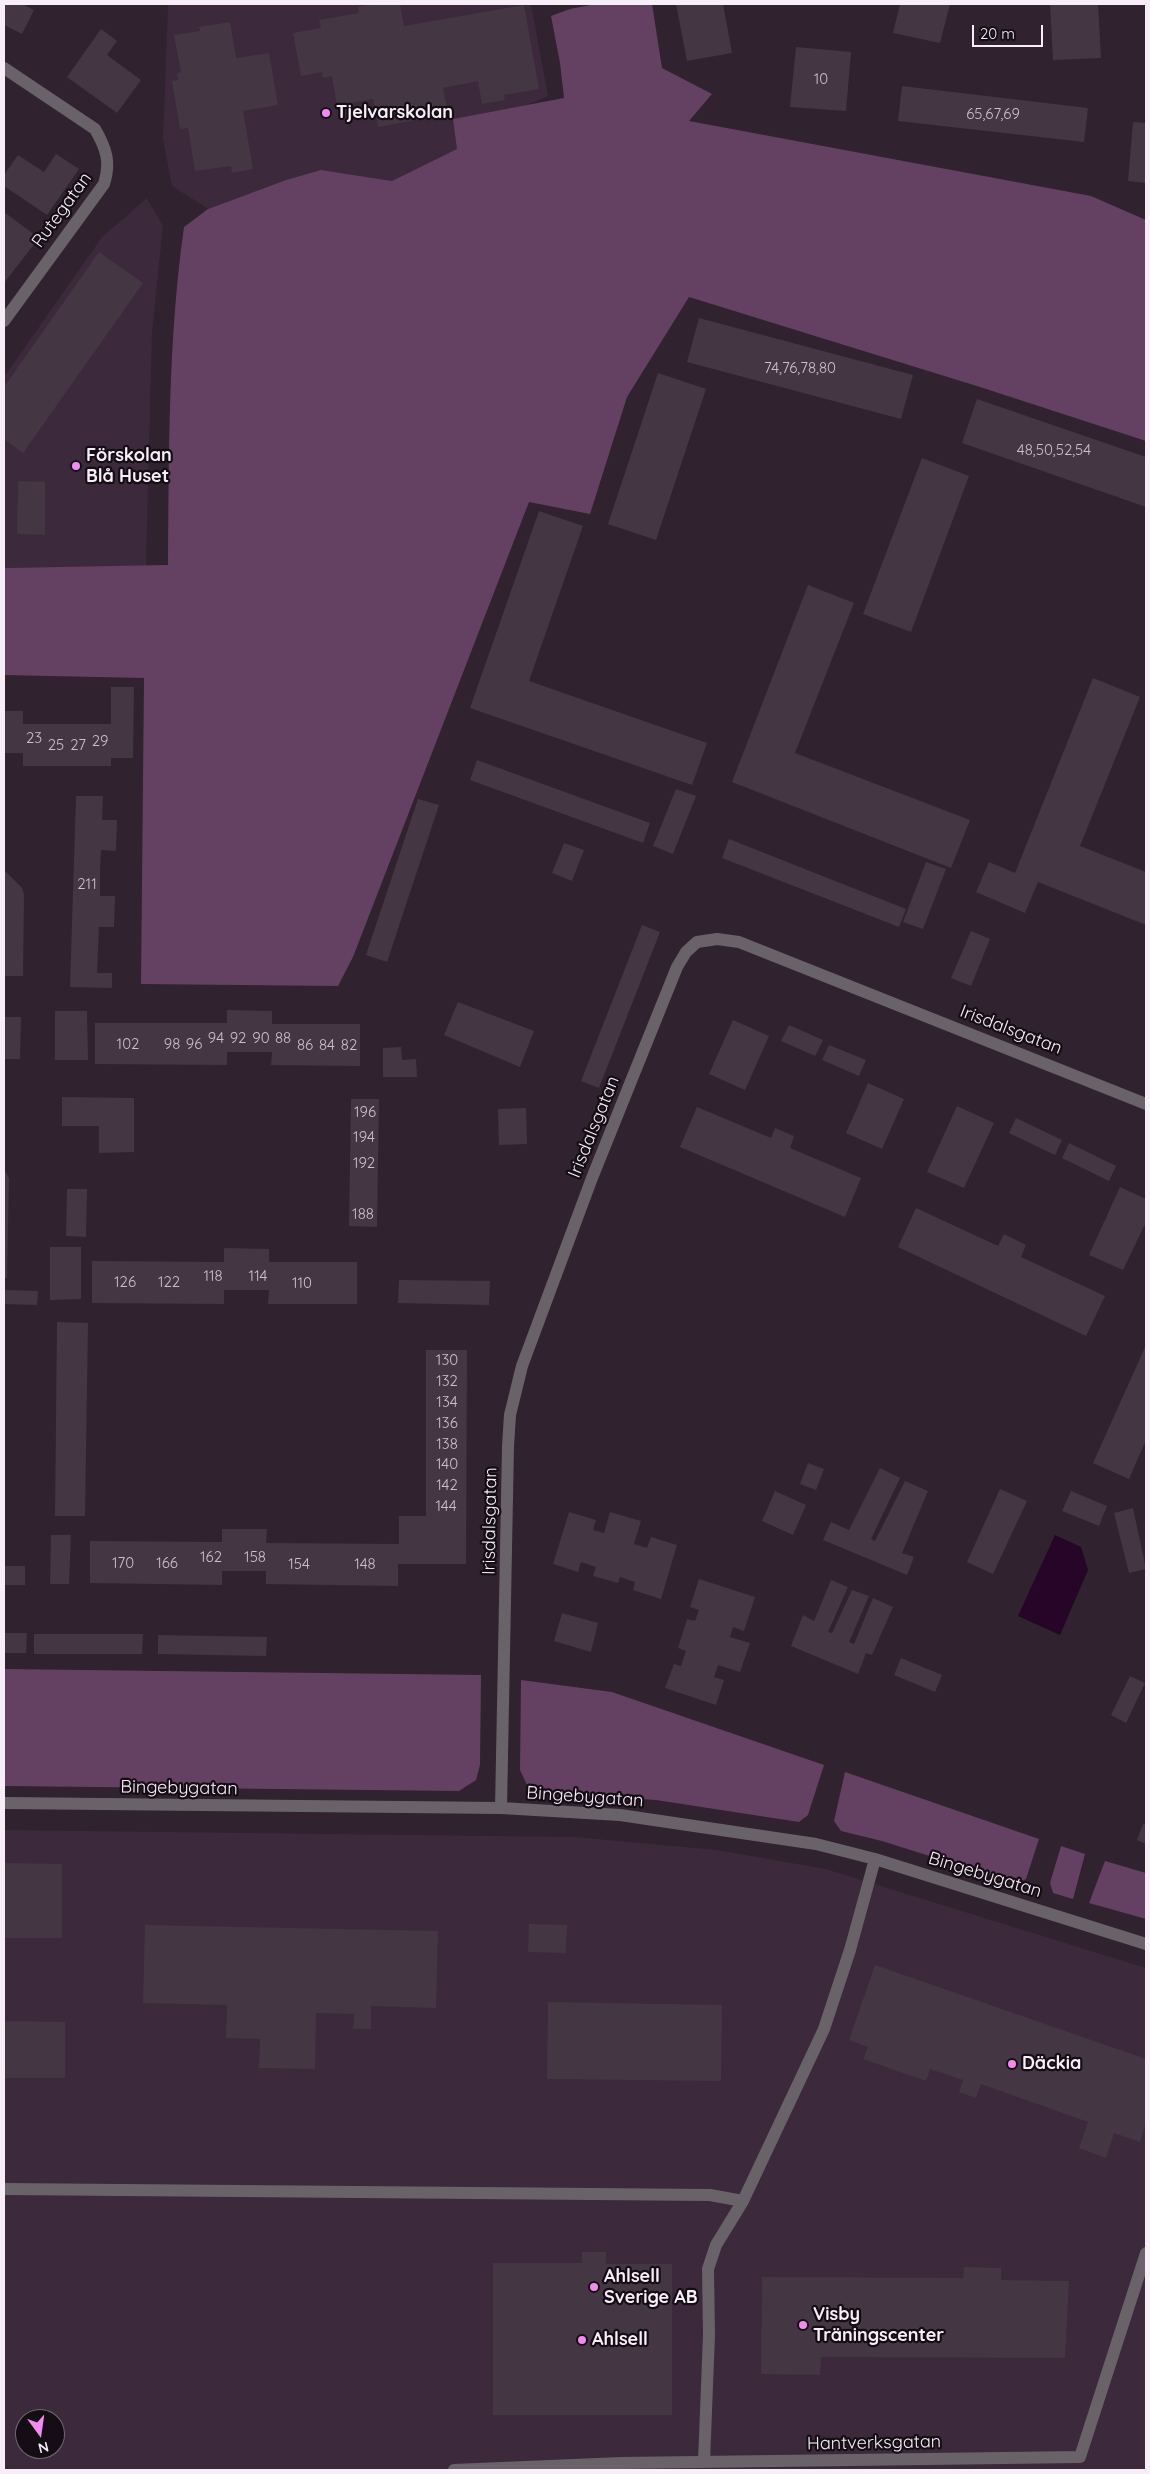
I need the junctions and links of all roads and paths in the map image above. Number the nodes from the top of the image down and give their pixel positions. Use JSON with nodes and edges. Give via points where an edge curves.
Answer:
{"nodes":[{"id":1,"x":4,"y":68,"type":"edge"},
{"id":2,"x":4,"y":321,"type":"edge"},
{"id":3,"x":1146,"y":1104,"type":"edge"},
{"id":4,"x":4,"y":1804,"type":"edge"},
{"id":5,"x":502,"y":1808,"type":"junction"},
{"id":6,"x":875,"y":1859,"type":"junction"},
{"id":7,"x":1146,"y":1944,"type":"edge"},
{"id":8,"x":4,"y":2189,"type":"edge"},
{"id":9,"x":743,"y":2201,"type":"junction"},
{"id":10,"x":1146,"y":2253,"type":"edge"},
{"id":11,"x":704,"y":2462,"type":"junction"},
{"id":12,"x":454,"y":2470,"type":"edge"}],
"edges":[{"from":1,"to":2,"type":"street","name":"Rutegatan","via":[[95,129],[109,160],[104,184]]},
{"from":3,"to":5,"type":"street","name":"Irisdalsgatan","via":[[739,942],[716,939],[697,942],[686,952],[677,967],[592,1178],[522,1366],[510,1415]]},
{"from":4,"to":5,"type":"street","name":"Bingebygatan"},
{"from":5,"to":6,"type":"street","name":"Bingebygatan","via":[[620,1815],[719,1828],[816,1844]]},
{"from":6,"to":7,"type":"street","name":"Bingebygatan"},
{"from":6,"to":9,"type":"street","via":[[824,2029]]},
{"from":8,"to":9,"type":"street","via":[[710,2195]]},
{"from":9,"to":11,"type":"street","via":[[716,2245],[708,2269]]},
{"from":10,"to":11,"type":"street","name":"Hantverksgatan","via":[[1080,2457]]},
{"from":11,"to":12,"type":"street","name":"Hantverksgatan"}]}
